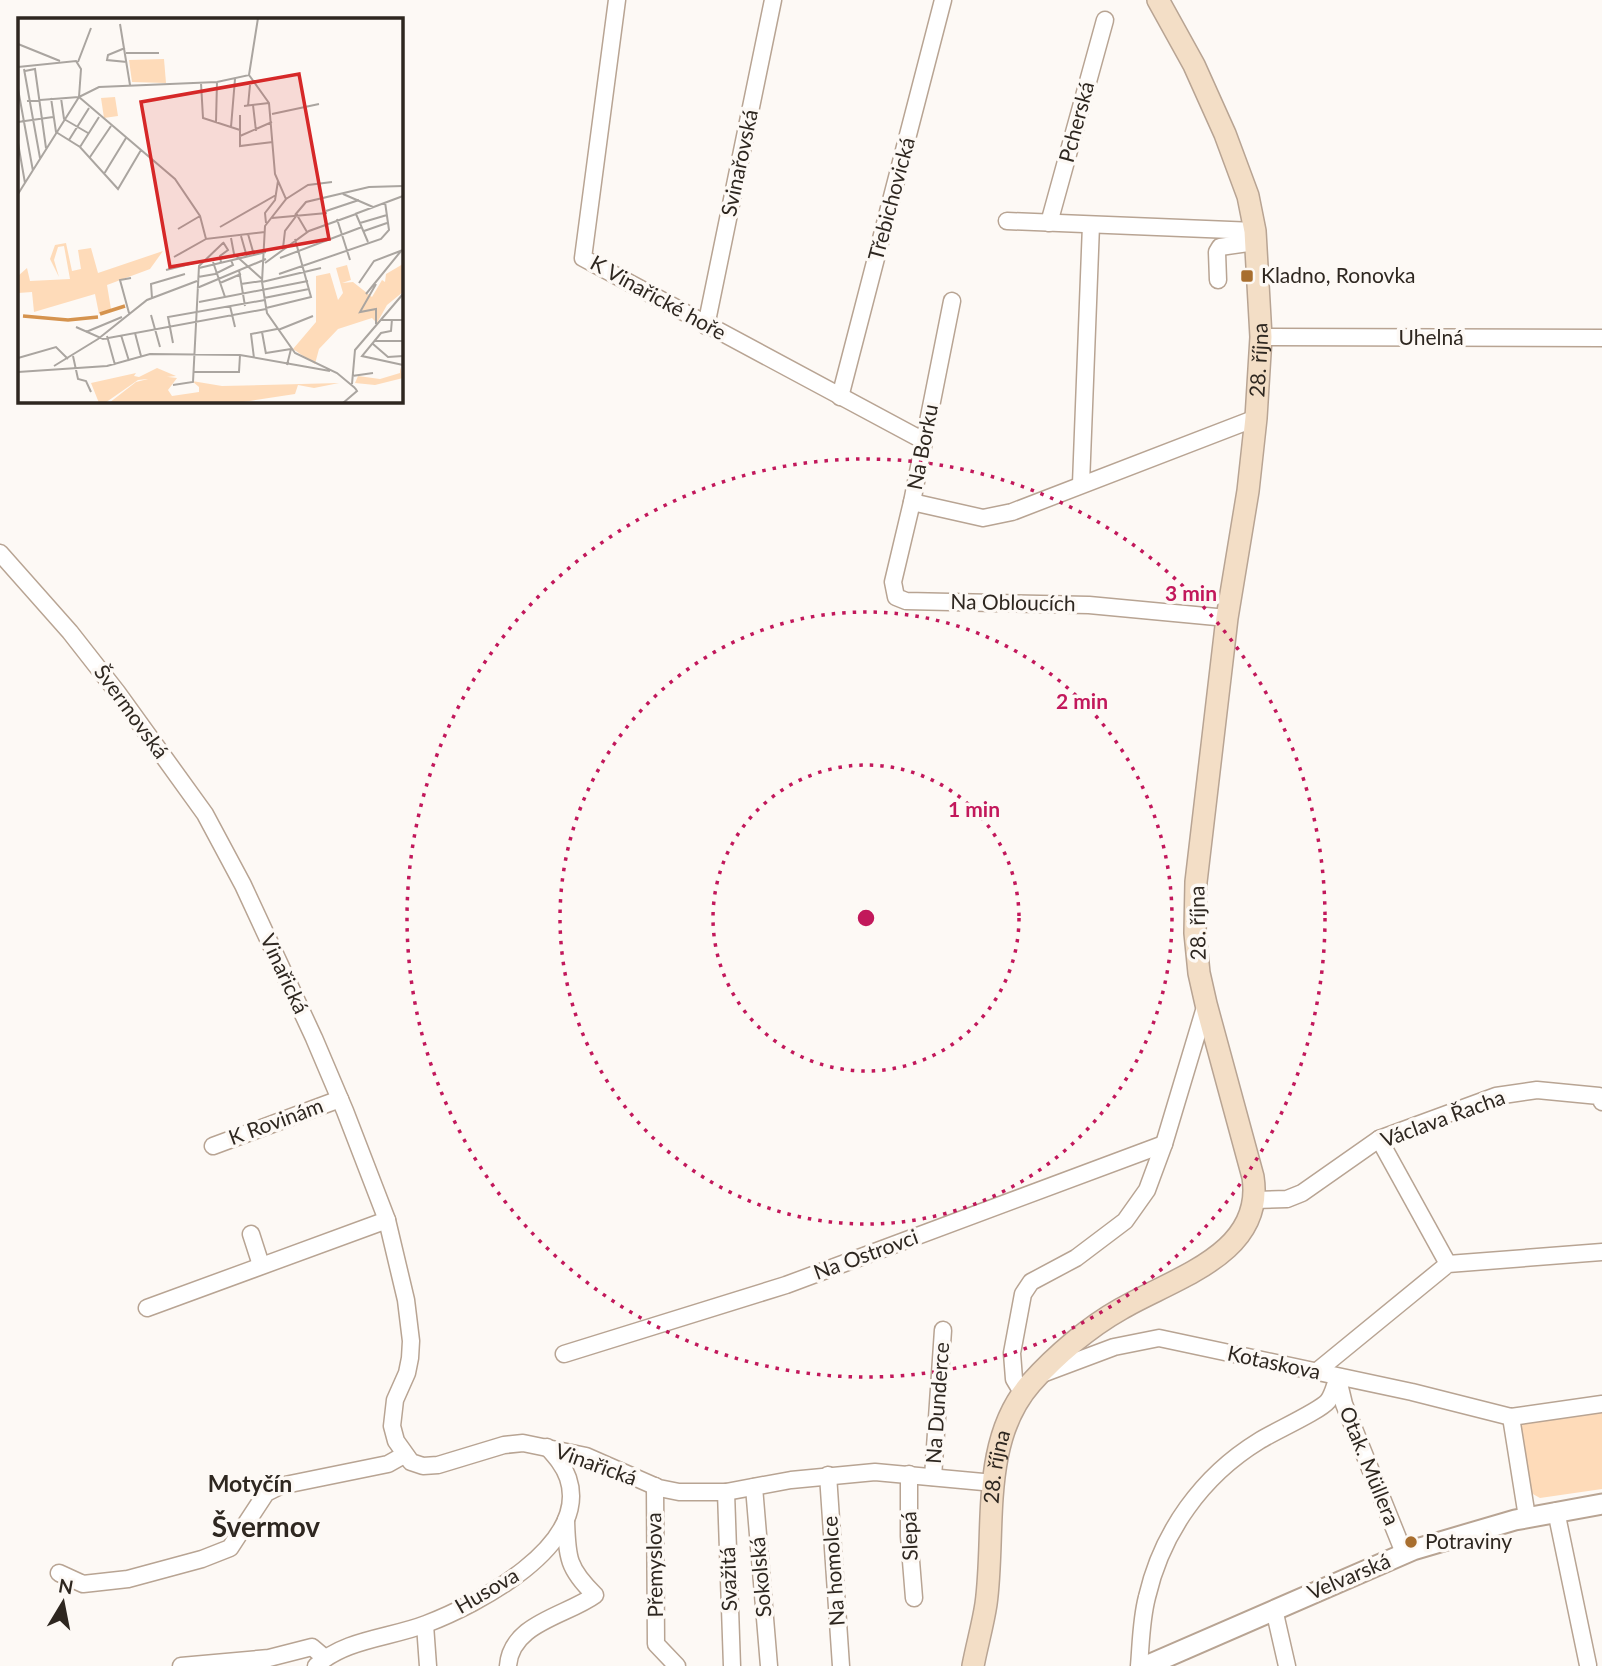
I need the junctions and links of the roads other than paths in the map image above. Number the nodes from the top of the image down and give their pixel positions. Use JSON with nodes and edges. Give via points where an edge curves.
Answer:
{"nodes":[{"id":1,"x":617,"y":0,"type":"edge"},
{"id":2,"x":774,"y":0,"type":"edge"},
{"id":3,"x":943,"y":0,"type":"edge"},
{"id":4,"x":1158,"y":0,"type":"edge"},
{"id":5,"x":1105,"y":20,"type":"dead end"},
{"id":6,"x":1007,"y":221,"type":"dead end"},
{"id":7,"x":1049,"y":223,"type":"junction"},
{"id":8,"x":1091,"y":225,"type":"junction"},
{"id":9,"x":1255,"y":236,"type":"junction"},
{"id":10,"x":1217,"y":280,"type":"dead end"},
{"id":11,"x":952,"y":300,"type":"dead end"},
{"id":12,"x":706,"y":326,"type":"junction"},
{"id":13,"x":1261,"y":337,"type":"junction"},
{"id":14,"x":1602,"y":338,"type":"edge"},
{"id":15,"x":840,"y":397,"type":"junction"},
{"id":16,"x":1256,"y":418,"type":"junction"},
{"id":17,"x":924,"y":441,"type":"junction"},
{"id":18,"x":1081,"y":484,"type":"junction"},
{"id":19,"x":912,"y":502,"type":"junction"},
{"id":20,"x":0,"y":553,"type":"edge"},
{"id":21,"x":1227,"y":618,"type":"junction"},
{"id":22,"x":243,"y":885,"type":"joint"},
{"id":23,"x":1206,"y":1004,"type":"junction"},
{"id":24,"x":340,"y":1099,"type":"junction"},
{"id":25,"x":1602,"y":1102,"type":"edge"},
{"id":26,"x":1379,"y":1139,"type":"junction"},
{"id":27,"x":1164,"y":1144,"type":"junction"},
{"id":28,"x":213,"y":1146,"type":"dead end"},
{"id":29,"x":1254,"y":1200,"type":"junction"},
{"id":30,"x":387,"y":1220,"type":"junction"},
{"id":31,"x":251,"y":1234,"type":"dead end"},
{"id":32,"x":1602,"y":1252,"type":"edge"},
{"id":33,"x":1448,"y":1264,"type":"junction"},
{"id":34,"x":261,"y":1265,"type":"junction"},
{"id":35,"x":147,"y":1308,"type":"dead end"},
{"id":36,"x":943,"y":1330,"type":"dead end"},
{"id":37,"x":564,"y":1354,"type":"dead end"},
{"id":38,"x":1316,"y":1372,"type":"junction"},
{"id":39,"x":1040,"y":1374,"type":"junction"},
{"id":40,"x":1338,"y":1377,"type":"junction"},
{"id":41,"x":1023,"y":1394,"type":"junction"},
{"id":42,"x":1602,"y":1404,"type":"edge"},
{"id":43,"x":1511,"y":1417,"type":"junction"},
{"id":44,"x":547,"y":1447,"type":"junction"},
{"id":45,"x":404,"y":1455,"type":"junction"},
{"id":46,"x":909,"y":1474,"type":"junction"},
{"id":47,"x":828,"y":1475,"type":"junction"},
{"id":48,"x":933,"y":1477,"type":"junction"},
{"id":49,"x":994,"y":1483,"type":"junction"},
{"id":50,"x":655,"y":1486,"type":"junction"},
{"id":51,"x":754,"y":1487,"type":"junction"},
{"id":52,"x":726,"y":1492,"type":"junction"},
{"id":53,"x":1602,"y":1504,"type":"edge"},
{"id":54,"x":1556,"y":1511,"type":"junction"},
{"id":55,"x":1527,"y":1517,"type":"junction"},
{"id":56,"x":566,"y":1520,"type":"junction"},
{"id":57,"x":1404,"y":1553,"type":"junction"},
{"id":58,"x":59,"y":1573,"type":"dead end"},
{"id":59,"x":914,"y":1598,"type":"dead end"},
{"id":60,"x":1274,"y":1609,"type":"junction"},
{"id":61,"x":425,"y":1625,"type":"junction"},
{"id":62,"x":321,"y":1662,"type":"edge"},
{"id":63,"x":1602,"y":1662,"type":"edge"},
{"id":64,"x":181,"y":1666,"type":"edge"},
{"id":65,"x":428,"y":1666,"type":"edge"},
{"id":66,"x":508,"y":1666,"type":"edge"},
{"id":67,"x":677,"y":1666,"type":"edge"},
{"id":68,"x":732,"y":1666,"type":"edge"},
{"id":69,"x":769,"y":1666,"type":"edge"},
{"id":70,"x":841,"y":1666,"type":"edge"},
{"id":71,"x":973,"y":1666,"type":"edge"},
{"id":72,"x":1139,"y":1666,"type":"edge"},
{"id":73,"x":1146,"y":1666,"type":"edge"},
{"id":74,"x":1287,"y":1666,"type":"edge"},
{"id":75,"x":1587,"y":1666,"type":"edge"}],
"edges":[{"from":1,"to":12,"type":"street","name":"K Vinařické hoře","via":[[583,258]]},
{"from":2,"to":12,"type":"street","name":"Svinařovská"},
{"from":3,"to":15,"type":"street","name":"Třebichovická"},
{"from":4,"to":9,"type":"main road","name":"28. října","via":[[1225,134],[1248,196]]},
{"from":5,"to":7,"type":"street","name":"Pcherská"},
{"from":6,"to":7,"type":"street"},
{"from":7,"to":8,"type":"street"},
{"from":8,"to":9,"type":"street"},
{"from":8,"to":18,"type":"street"},
{"from":9,"to":10,"type":"street","via":[[1220,247]]},
{"from":9,"to":13,"type":"main road","name":"28. října"},
{"from":11,"to":17,"type":"street","name":"Na Borku"},
{"from":12,"to":15,"type":"street","name":"K Vinařické hoře"},
{"from":13,"to":14,"type":"street","name":"Uhelná"},
{"from":13,"to":16,"type":"main road","name":"28. října"},
{"from":15,"to":17,"type":"street","name":"K Vinařické hoře"},
{"from":16,"to":18,"type":"street","name":"Na Borku"},
{"from":16,"to":21,"type":"main road","name":"28. října"},
{"from":17,"to":19,"type":"street","name":"Na Borku"},
{"from":18,"to":19,"type":"street","name":"Na Borku","via":[[1012,512],[983,517]]},
{"from":19,"to":21,"type":"street","name":"Na Obloucích","via":[[893,582],[896,597],[905,601],[1089,605]]},
{"from":20,"to":22,"type":"street","name":"Švermovská","via":[[117,692],[205,814]]},
{"from":21,"to":23,"type":"main road","name":"28. října","via":[[1196,882],[1195,933]]},
{"from":22,"to":24,"type":"street","name":"Vinařická"},
{"from":23,"to":27,"type":"street"},
{"from":23,"to":29,"type":"main road","name":"28. října","via":[[1253,1177]]},
{"from":24,"to":28,"type":"street","name":"K Rovinám"},
{"from":24,"to":30,"type":"street","name":"Vinařická"},
{"from":25,"to":26,"type":"street","name":"Václava Řacha","via":[[1598,1096],[1537,1090],[1496,1096]]},
{"from":26,"to":29,"type":"street","name":"Václava Řacha","via":[[1302,1194]]},
{"from":26,"to":33,"type":"street"},
{"from":27,"to":37,"type":"street","name":"Na Ostrovci","via":[[786,1285]]},
{"from":27,"to":41,"type":"street","via":[[1147,1190],[1125,1221],[1026,1288],[1012,1353],[1013,1379]]},
{"from":29,"to":39,"type":"main road","name":"28. října","via":[[1243,1230],[1230,1247],[1100,1322]]},
{"from":30,"to":34,"type":"street"},
{"from":30,"to":45,"type":"street","name":"Vinařická","via":[[410,1326],[407,1373],[392,1413],[396,1441]]},
{"from":31,"to":34,"type":"street"},
{"from":32,"to":33,"type":"street"},
{"from":33,"to":38,"type":"street"},
{"from":34,"to":35,"type":"street"},
{"from":36,"to":48,"type":"street","name":"Na Dunderce"},
{"from":38,"to":39,"type":"street","name":"Kotaskova","via":[[1159,1338],[1114,1346]]},
{"from":38,"to":40,"type":"street","name":"Kotaskova"},
{"from":39,"to":41,"type":"main road","name":"28. října"},
{"from":40,"to":43,"type":"street","name":"Kotaskova"},
{"from":40,"to":57,"type":"street","name":"Otak. Müllera","via":[[1344,1404]]},
{"from":40,"to":72,"type":"street","via":[[1328,1401],[1228,1462],[1186,1508],[1163,1550],[1146,1597]]},
{"from":41,"to":49,"type":"main road","name":"28. října","via":[[1005,1432]]},
{"from":42,"to":43,"type":"street"},
{"from":43,"to":55,"type":"street"},
{"from":44,"to":45,"type":"street","name":"Vinařická","via":[[504,1445],[423,1466]]},
{"from":44,"to":50,"type":"street","name":"Vinařická","via":[[586,1456]]},
{"from":44,"to":56,"type":"street","name":"Husova","via":[[569,1480]]},
{"from":45,"to":58,"type":"street","via":[[388,1464],[280,1486],[266,1493],[230,1548],[202,1559],[128,1579],[83,1584]]},
{"from":46,"to":47,"type":"street","name":"Vinařická"},
{"from":46,"to":48,"type":"street","name":"Vinařická"},
{"from":46,"to":59,"type":"street","name":"Slepá"},
{"from":47,"to":51,"type":"street","name":"Vinařická"},
{"from":47,"to":70,"type":"street","name":"Na homolce"},
{"from":48,"to":49,"type":"street","name":"Vinařická"},
{"from":49,"to":71,"type":"main road","name":"28. října","via":[[986,1605]]},
{"from":50,"to":52,"type":"street","name":"Vinařická","via":[[679,1492]]},
{"from":50,"to":67,"type":"street","name":"Přemyslova","via":[[656,1644]]},
{"from":51,"to":52,"type":"street","name":"Vinařická"},
{"from":51,"to":69,"type":"street","name":"Sokolská"},
{"from":52,"to":68,"type":"street","name":"Svažitá"},
{"from":53,"to":54,"type":"street","name":"Velvarská"},
{"from":54,"to":55,"type":"street","name":"Velvarská"},
{"from":54,"to":75,"type":"street"},
{"from":55,"to":57,"type":"street","name":"Velvarská"},
{"from":56,"to":61,"type":"street","name":"Husova","via":[[532,1564],[503,1586]]},
{"from":56,"to":66,"type":"street","via":[[572,1570],[595,1595],[526,1632],[513,1645]]},
{"from":57,"to":60,"type":"street","name":"Velvarská"},
{"from":60,"to":73,"type":"street","name":"Velvarská"},
{"from":60,"to":74,"type":"street"},
{"from":61,"to":62,"type":"street","name":"Husova","via":[[365,1642]]},
{"from":61,"to":65,"type":"street"},
{"from":62,"to":64,"type":"street","via":[[312,1647],[269,1658]]},
{"from":63,"to":75,"type":"street"}]}
